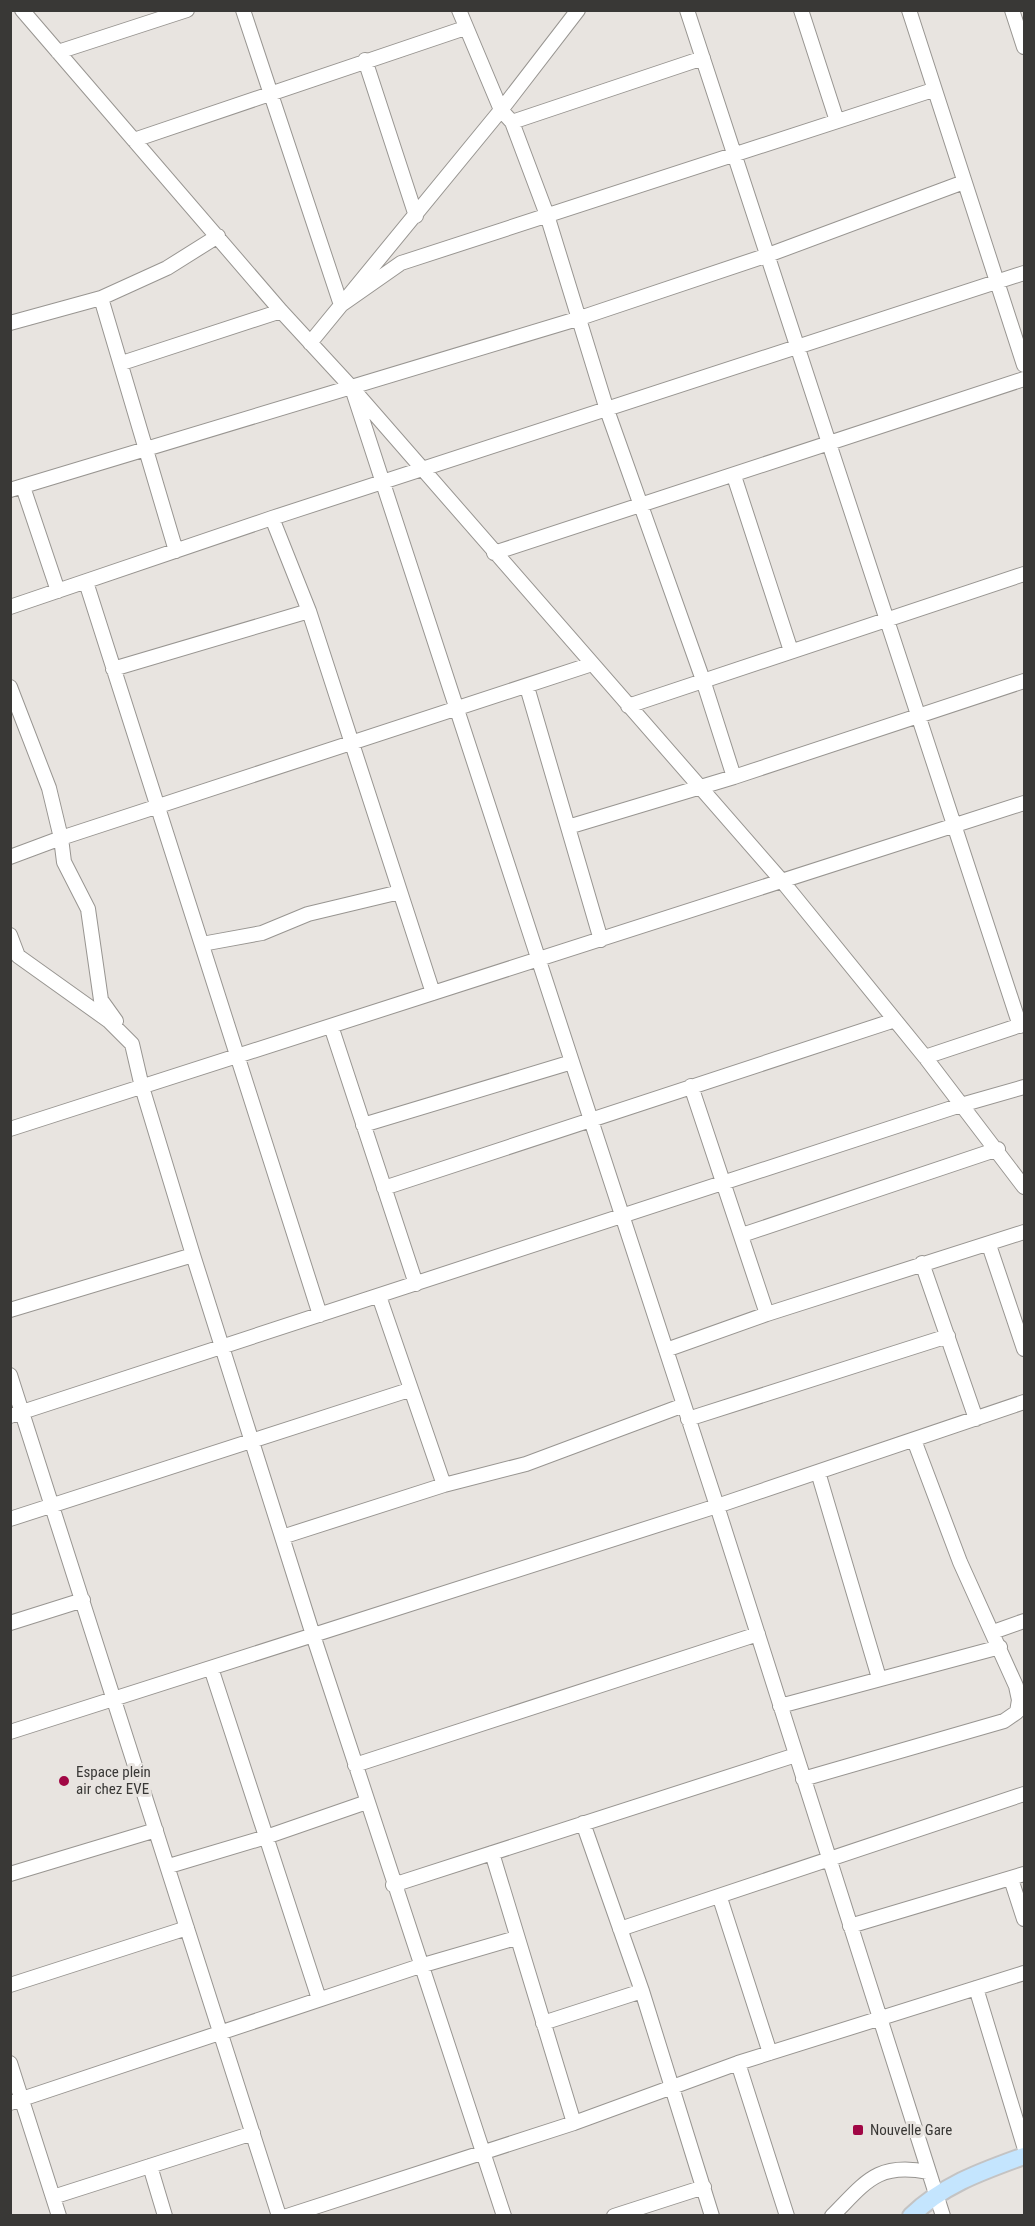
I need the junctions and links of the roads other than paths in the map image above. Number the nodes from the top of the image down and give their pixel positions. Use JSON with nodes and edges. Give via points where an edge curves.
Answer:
{"nodes":[{"id":1,"x":22,"y":10,"type":"edge"},
{"id":2,"x":187,"y":10,"type":"edge"},
{"id":3,"x":243,"y":10,"type":"edge"},
{"id":4,"x":459,"y":10,"type":"edge"},
{"id":5,"x":578,"y":10,"type":"edge"},
{"id":6,"x":687,"y":10,"type":"edge"},
{"id":7,"x":801,"y":10,"type":"edge"},
{"id":8,"x":909,"y":10,"type":"edge"},
{"id":9,"x":1012,"y":10,"type":"edge"},
{"id":10,"x":465,"y":28,"type":"junction"},
{"id":11,"x":1024,"y":47,"type":"edge"},
{"id":12,"x":58,"y":52,"type":"junction"},
{"id":13,"x":703,"y":58,"type":"junction"},
{"id":14,"x":365,"y":60,"type":"junction"},
{"id":15,"x":933,"y":90,"type":"junction"},
{"id":16,"x":269,"y":94,"type":"junction"},
{"id":17,"x":501,"y":110,"type":"junction"},
{"id":18,"x":837,"y":121,"type":"junction"},
{"id":19,"x":512,"y":122,"type":"junction"},
{"id":20,"x":134,"y":140,"type":"junction"},
{"id":21,"x":734,"y":153,"type":"junction"},
{"id":22,"x":964,"y":182,"type":"junction"},
{"id":23,"x":547,"y":215,"type":"junction"},
{"id":24,"x":416,"y":216,"type":"junction"},
{"id":25,"x":218,"y":236,"type":"junction"},
{"id":26,"x":768,"y":255,"type":"junction"},
{"id":27,"x":1024,"y":273,"type":"edge"},
{"id":28,"x":997,"y":282,"type":"junction"},
{"id":29,"x":101,"y":298,"type":"junction"},
{"id":30,"x":341,"y":305,"type":"junction"},
{"id":31,"x":281,"y":311,"type":"junction"},
{"id":32,"x":577,"y":319,"type":"junction"},
{"id":33,"x":10,"y":323,"type":"edge"},
{"id":34,"x":310,"y":342,"type":"junction"},
{"id":35,"x":798,"y":348,"type":"junction"},
{"id":36,"x":122,"y":363,"type":"junction"},
{"id":37,"x":1024,"y":365,"type":"edge"},
{"id":38,"x":1024,"y":379,"type":"edge"},
{"id":39,"x":352,"y":388,"type":"junction"},
{"id":40,"x":607,"y":410,"type":"junction"},
{"id":41,"x":829,"y":445,"type":"junction"},
{"id":42,"x":145,"y":448,"type":"junction"},
{"id":43,"x":421,"y":470,"type":"junction"},
{"id":44,"x":734,"y":476,"type":"junction"},
{"id":45,"x":383,"y":482,"type":"junction"},
{"id":46,"x":17,"y":488,"type":"edge"},
{"id":47,"x":641,"y":505,"type":"junction"},
{"id":48,"x":272,"y":518,"type":"junction"},
{"id":49,"x":176,"y":551,"type":"junction"},
{"id":50,"x":494,"y":553,"type":"junction"},
{"id":51,"x":1024,"y":574,"type":"edge"},
{"id":52,"x":86,"y":582,"type":"junction"},
{"id":53,"x":58,"y":591,"type":"junction"},
{"id":54,"x":10,"y":607,"type":"edge"},
{"id":55,"x":309,"y":611,"type":"junction"},
{"id":56,"x":887,"y":620,"type":"junction"},
{"id":57,"x":792,"y":651,"type":"junction"},
{"id":58,"x":592,"y":664,"type":"junction"},
{"id":59,"x":113,"y":669,"type":"junction"},
{"id":60,"x":703,"y":680,"type":"junction"},
{"id":61,"x":1024,"y":681,"type":"edge"},
{"id":62,"x":10,"y":687,"type":"edge"},
{"id":63,"x":527,"y":687,"type":"junction"},
{"id":64,"x":628,"y":706,"type":"junction"},
{"id":65,"x":457,"y":708,"type":"junction"},
{"id":66,"x":919,"y":718,"type":"junction"},
{"id":67,"x":10,"y":724,"type":"edge"},
{"id":68,"x":27,"y":727,"type":"junction"},
{"id":69,"x":352,"y":743,"type":"junction"},
{"id":70,"x":734,"y":777,"type":"junction"},
{"id":71,"x":699,"y":788,"type":"junction"},
{"id":72,"x":1024,"y":803,"type":"edge"},
{"id":73,"x":158,"y":806,"type":"junction"},
{"id":74,"x":954,"y":826,"type":"junction"},
{"id":75,"x":568,"y":827,"type":"junction"},
{"id":76,"x":61,"y":838,"type":"junction"},
{"id":77,"x":10,"y":857,"type":"edge"},
{"id":78,"x":782,"y":881,"type":"junction"},
{"id":79,"x":400,"y":892,"type":"junction"},
{"id":80,"x":10,"y":935,"type":"edge"},
{"id":81,"x":601,"y":940,"type":"junction"},
{"id":82,"x":202,"y":944,"type":"junction"},
{"id":83,"x":539,"y":959,"type":"junction"},
{"id":84,"x":433,"y":993,"type":"junction"},
{"id":85,"x":895,"y":1020,"type":"junction"},
{"id":86,"x":1022,"y":1025,"type":"edge"},
{"id":87,"x":332,"y":1026,"type":"junction"},
{"id":88,"x":132,"y":1044,"type":"junction"},
{"id":89,"x":237,"y":1056,"type":"junction"},
{"id":90,"x":925,"y":1058,"type":"junction"},
{"id":91,"x":572,"y":1062,"type":"junction"},
{"id":92,"x":691,"y":1086,"type":"junction"},
{"id":93,"x":142,"y":1087,"type":"junction"},
{"id":94,"x":1024,"y":1087,"type":"edge"},
{"id":95,"x":961,"y":1105,"type":"junction"},
{"id":96,"x":591,"y":1119,"type":"junction"},
{"id":97,"x":363,"y":1125,"type":"junction"},
{"id":98,"x":10,"y":1129,"type":"edge"},
{"id":99,"x":998,"y":1149,"type":"junction"},
{"id":100,"x":724,"y":1183,"type":"junction"},
{"id":101,"x":1024,"y":1187,"type":"edge"},
{"id":102,"x":384,"y":1188,"type":"junction"},
{"id":103,"x":623,"y":1217,"type":"junction"},
{"id":104,"x":1024,"y":1232,"type":"edge"},
{"id":105,"x":742,"y":1235,"type":"junction"},
{"id":106,"x":989,"y":1245,"type":"junction"},
{"id":107,"x":193,"y":1255,"type":"junction"},
{"id":108,"x":922,"y":1263,"type":"junction"},
{"id":109,"x":416,"y":1284,"type":"junction"},
{"id":110,"x":380,"y":1296,"type":"junction"},
{"id":111,"x":10,"y":1310,"type":"edge"},
{"id":112,"x":767,"y":1314,"type":"junction"},
{"id":113,"x":320,"y":1315,"type":"junction"},
{"id":114,"x":948,"y":1336,"type":"junction"},
{"id":115,"x":222,"y":1347,"type":"junction"},
{"id":116,"x":1024,"y":1349,"type":"edge"},
{"id":117,"x":666,"y":1350,"type":"junction"},
{"id":118,"x":10,"y":1375,"type":"edge"},
{"id":119,"x":409,"y":1390,"type":"junction"},
{"id":120,"x":1024,"y":1402,"type":"edge"},
{"id":121,"x":686,"y":1412,"type":"junction"},
{"id":122,"x":16,"y":1414,"type":"edge"},
{"id":123,"x":976,"y":1419,"type":"junction"},
{"id":124,"x":252,"y":1440,"type":"junction"},
{"id":125,"x":914,"y":1440,"type":"junction"},
{"id":126,"x":818,"y":1472,"type":"junction"},
{"id":127,"x":444,"y":1485,"type":"junction"},
{"id":128,"x":717,"y":1506,"type":"junction"},
{"id":129,"x":53,"y":1507,"type":"junction"},
{"id":130,"x":10,"y":1519,"type":"edge"},
{"id":131,"x":282,"y":1537,"type":"junction"},
{"id":132,"x":83,"y":1600,"type":"junction"},
{"id":133,"x":1024,"y":1621,"type":"edge"},
{"id":134,"x":10,"y":1623,"type":"edge"},
{"id":135,"x":993,"y":1632,"type":"junction"},
{"id":136,"x":758,"y":1634,"type":"junction"},
{"id":137,"x":313,"y":1635,"type":"junction"},
{"id":138,"x":1000,"y":1647,"type":"junction"},
{"id":139,"x":211,"y":1668,"type":"junction"},
{"id":140,"x":879,"y":1678,"type":"junction"},
{"id":141,"x":115,"y":1699,"type":"junction"},
{"id":142,"x":780,"y":1706,"type":"junction"},
{"id":143,"x":10,"y":1732,"type":"edge"},
{"id":144,"x":796,"y":1755,"type":"junction"},
{"id":145,"x":355,"y":1765,"type":"junction"},
{"id":146,"x":804,"y":1779,"type":"junction"},
{"id":147,"x":1024,"y":1794,"type":"edge"},
{"id":148,"x":367,"y":1802,"type":"junction"},
{"id":149,"x":583,"y":1823,"type":"junction"},
{"id":150,"x":156,"y":1830,"type":"junction"},
{"id":151,"x":266,"y":1837,"type":"junction"},
{"id":152,"x":492,"y":1853,"type":"junction"},
{"id":153,"x":829,"y":1858,"type":"junction"},
{"id":154,"x":169,"y":1866,"type":"junction"},
{"id":155,"x":10,"y":1874,"type":"edge"},
{"id":156,"x":1018,"y":1876,"type":"edge"},
{"id":157,"x":393,"y":1885,"type":"junction"},
{"id":158,"x":720,"y":1898,"type":"junction"},
{"id":159,"x":1024,"y":1919,"type":"edge"},
{"id":160,"x":850,"y":1926,"type":"junction"},
{"id":161,"x":188,"y":1928,"type":"junction"},
{"id":162,"x":620,"y":1929,"type":"junction"},
{"id":163,"x":516,"y":1938,"type":"junction"},
{"id":164,"x":420,"y":1966,"type":"junction"},
{"id":165,"x":1024,"y":1973,"type":"edge"},
{"id":166,"x":10,"y":1985,"type":"edge"},
{"id":167,"x":976,"y":1988,"type":"junction"},
{"id":168,"x":642,"y":1991,"type":"junction"},
{"id":169,"x":319,"y":1999,"type":"junction"},
{"id":170,"x":880,"y":2019,"type":"junction"},
{"id":171,"x":543,"y":2023,"type":"junction"},
{"id":172,"x":220,"y":2034,"type":"junction"},
{"id":173,"x":770,"y":2054,"type":"junction"},
{"id":174,"x":10,"y":2063,"type":"edge"},
{"id":175,"x":738,"y":2063,"type":"junction"},
{"id":176,"x":673,"y":2086,"type":"junction"},
{"id":177,"x":16,"y":2101,"type":"edge"},
{"id":178,"x":574,"y":2123,"type":"junction"},
{"id":179,"x":253,"y":2133,"type":"junction"},
{"id":180,"x":1024,"y":2146,"type":"edge"},
{"id":181,"x":484,"y":2152,"type":"junction"},
{"id":182,"x":1024,"y":2156,"type":"edge"},
{"id":183,"x":150,"y":2166,"type":"junction"},
{"id":184,"x":928,"y":2172,"type":"junction"},
{"id":185,"x":704,"y":2187,"type":"junction"},
{"id":186,"x":937,"y":2194,"type":"junction"},
{"id":187,"x":53,"y":2197,"type":"junction"},
{"id":188,"x":59,"y":2216,"type":"edge"},
{"id":189,"x":165,"y":2216,"type":"edge"},
{"id":190,"x":279,"y":2216,"type":"edge"},
{"id":191,"x":287,"y":2216,"type":"edge"},
{"id":192,"x":504,"y":2216,"type":"edge"},
{"id":193,"x":614,"y":2216,"type":"edge"},
{"id":194,"x":712,"y":2216,"type":"edge"},
{"id":195,"x":788,"y":2216,"type":"edge"},
{"id":196,"x":832,"y":2216,"type":"edge"},
{"id":197,"x":911,"y":2216,"type":"edge"},
{"id":198,"x":943,"y":2216,"type":"edge"}],
"edges":[{"from":1,"to":12,"type":"street"},
{"from":2,"to":12,"type":"street"},
{"from":3,"to":16,"type":"street"},
{"from":4,"to":10,"type":"street"},
{"from":5,"to":17,"type":"street"},
{"from":6,"to":13,"type":"street"},
{"from":7,"to":18,"type":"street"},
{"from":8,"to":15,"type":"street"},
{"from":9,"to":11,"type":"street"},
{"from":10,"to":14,"type":"street"},
{"from":10,"to":17,"type":"street"},
{"from":12,"to":20,"type":"street"},
{"from":13,"to":19,"type":"street"},
{"from":13,"to":21,"type":"street"},
{"from":14,"to":16,"type":"street"},
{"from":14,"to":24,"type":"street"},
{"from":15,"to":18,"type":"street"},
{"from":15,"to":22,"type":"street"},
{"from":16,"to":20,"type":"street"},
{"from":16,"to":30,"type":"street"},
{"from":17,"to":19,"type":"street"},
{"from":17,"to":24,"type":"street"},
{"from":18,"to":21,"type":"street"},
{"from":19,"to":23,"type":"street"},
{"from":20,"to":25,"type":"street"},
{"from":21,"to":23,"type":"street"},
{"from":21,"to":26,"type":"street"},
{"from":22,"to":26,"type":"street"},
{"from":22,"to":28,"type":"street"},
{"from":23,"to":30,"type":"street","via":[[401,263]]},
{"from":23,"to":32,"type":"street"},
{"from":24,"to":30,"type":"street"},
{"from":25,"to":29,"type":"street","via":[[167,268]]},
{"from":25,"to":31,"type":"street"},
{"from":26,"to":32,"type":"street"},
{"from":26,"to":35,"type":"street"},
{"from":27,"to":28,"type":"street"},
{"from":28,"to":35,"type":"street"},
{"from":28,"to":37,"type":"street"},
{"from":29,"to":33,"type":"street"},
{"from":29,"to":36,"type":"street"},
{"from":30,"to":34,"type":"street"},
{"from":31,"to":34,"type":"street"},
{"from":31,"to":36,"type":"street"},
{"from":32,"to":39,"type":"street"},
{"from":32,"to":40,"type":"street"},
{"from":34,"to":39,"type":"street"},
{"from":35,"to":40,"type":"street"},
{"from":35,"to":41,"type":"street"},
{"from":36,"to":42,"type":"street"},
{"from":38,"to":41,"type":"street"},
{"from":39,"to":42,"type":"street"},
{"from":39,"to":43,"type":"street"},
{"from":39,"to":45,"type":"street"},
{"from":40,"to":43,"type":"street"},
{"from":40,"to":47,"type":"street"},
{"from":41,"to":44,"type":"street"},
{"from":41,"to":56,"type":"street"},
{"from":42,"to":46,"type":"street"},
{"from":42,"to":49,"type":"street"},
{"from":43,"to":45,"type":"street"},
{"from":43,"to":50,"type":"street"},
{"from":44,"to":47,"type":"street"},
{"from":44,"to":57,"type":"street"},
{"from":45,"to":48,"type":"street"},
{"from":45,"to":65,"type":"street"},
{"from":46,"to":53,"type":"street"},
{"from":47,"to":50,"type":"street"},
{"from":47,"to":60,"type":"street"},
{"from":48,"to":49,"type":"street"},
{"from":48,"to":55,"type":"street"},
{"from":49,"to":52,"type":"street"},
{"from":50,"to":58,"type":"street"},
{"from":51,"to":56,"type":"street"},
{"from":52,"to":53,"type":"street"},
{"from":52,"to":59,"type":"street"},
{"from":53,"to":54,"type":"street"},
{"from":55,"to":59,"type":"street"},
{"from":55,"to":69,"type":"street"},
{"from":56,"to":57,"type":"street"},
{"from":56,"to":66,"type":"street"},
{"from":57,"to":60,"type":"street"},
{"from":58,"to":63,"type":"street"},
{"from":58,"to":64,"type":"street"},
{"from":59,"to":73,"type":"street"},
{"from":60,"to":64,"type":"street"},
{"from":60,"to":70,"type":"street"},
{"from":61,"to":66,"type":"street"},
{"from":62,"to":68,"type":"street"},
{"from":63,"to":65,"type":"street"},
{"from":63,"to":75,"type":"street"},
{"from":64,"to":71,"type":"street"},
{"from":65,"to":69,"type":"street"},
{"from":65,"to":83,"type":"street"},
{"from":66,"to":70,"type":"street"},
{"from":66,"to":74,"type":"street"},
{"from":67,"to":68,"type":"street"},
{"from":68,"to":76,"type":"street","via":[[49,788]]},
{"from":69,"to":73,"type":"street"},
{"from":69,"to":79,"type":"street"},
{"from":70,"to":71,"type":"street"},
{"from":71,"to":75,"type":"street"},
{"from":71,"to":78,"type":"street"},
{"from":72,"to":74,"type":"street"},
{"from":73,"to":76,"type":"street"},
{"from":73,"to":82,"type":"street"},
{"from":74,"to":78,"type":"street"},
{"from":74,"to":86,"type":"street"},
{"from":75,"to":81,"type":"street"},
{"from":76,"to":77,"type":"street"},
{"from":76,"to":88,"type":"street","via":[[64,862],[84,897],[92,922],[101,1000]]},
{"from":78,"to":81,"type":"street"},
{"from":78,"to":85,"type":"street"},
{"from":79,"to":82,"type":"street","via":[[308,914],[262,933]]},
{"from":79,"to":84,"type":"street"},
{"from":80,"to":88,"type":"street","via":[[18,956],[109,1021]]},
{"from":81,"to":83,"type":"street"},
{"from":82,"to":89,"type":"street"},
{"from":83,"to":84,"type":"street"},
{"from":83,"to":91,"type":"street"},
{"from":84,"to":87,"type":"street"},
{"from":85,"to":90,"type":"street"},
{"from":85,"to":92,"type":"street"},
{"from":86,"to":90,"type":"street"},
{"from":87,"to":89,"type":"street"},
{"from":87,"to":97,"type":"street"},
{"from":88,"to":93,"type":"street"},
{"from":89,"to":93,"type":"street"},
{"from":89,"to":113,"type":"street"},
{"from":90,"to":95,"type":"street"},
{"from":91,"to":96,"type":"street"},
{"from":91,"to":97,"type":"street"},
{"from":92,"to":96,"type":"street"},
{"from":92,"to":100,"type":"street"},
{"from":93,"to":98,"type":"street"},
{"from":93,"to":107,"type":"street"},
{"from":94,"to":95,"type":"street"},
{"from":95,"to":99,"type":"street"},
{"from":95,"to":100,"type":"street"},
{"from":96,"to":102,"type":"street"},
{"from":96,"to":103,"type":"street"},
{"from":97,"to":102,"type":"street"},
{"from":99,"to":101,"type":"street"},
{"from":99,"to":105,"type":"street"},
{"from":100,"to":103,"type":"street"},
{"from":100,"to":105,"type":"street"},
{"from":102,"to":109,"type":"street"},
{"from":103,"to":109,"type":"street"},
{"from":103,"to":117,"type":"street"},
{"from":104,"to":106,"type":"street"},
{"from":105,"to":112,"type":"street"},
{"from":106,"to":108,"type":"street"},
{"from":106,"to":116,"type":"street"},
{"from":107,"to":111,"type":"street"},
{"from":107,"to":115,"type":"street"},
{"from":108,"to":112,"type":"street"},
{"from":108,"to":114,"type":"street"},
{"from":109,"to":110,"type":"street"},
{"from":110,"to":113,"type":"street"},
{"from":110,"to":119,"type":"street"},
{"from":112,"to":117,"type":"street"},
{"from":113,"to":115,"type":"street"},
{"from":114,"to":121,"type":"street"},
{"from":114,"to":123,"type":"street"},
{"from":115,"to":122,"type":"street"},
{"from":115,"to":124,"type":"street"},
{"from":117,"to":121,"type":"street"},
{"from":118,"to":122,"type":"street"},
{"from":119,"to":124,"type":"street"},
{"from":119,"to":127,"type":"street"},
{"from":120,"to":123,"type":"street"},
{"from":121,"to":127,"type":"street","via":[[526,1464]]},
{"from":121,"to":128,"type":"street"},
{"from":122,"to":129,"type":"street"},
{"from":123,"to":125,"type":"street"},
{"from":124,"to":129,"type":"street"},
{"from":124,"to":131,"type":"street"},
{"from":125,"to":126,"type":"street"},
{"from":125,"to":135,"type":"street","via":[[960,1562]]},
{"from":126,"to":128,"type":"street"},
{"from":126,"to":140,"type":"street"},
{"from":127,"to":131,"type":"street"},
{"from":128,"to":136,"type":"street"},
{"from":128,"to":137,"type":"street"},
{"from":129,"to":130,"type":"street"},
{"from":129,"to":132,"type":"street"},
{"from":131,"to":137,"type":"street"},
{"from":132,"to":134,"type":"street"},
{"from":132,"to":141,"type":"street"},
{"from":133,"to":135,"type":"street"},
{"from":135,"to":138,"type":"street"},
{"from":136,"to":142,"type":"street"},
{"from":136,"to":145,"type":"street"},
{"from":137,"to":139,"type":"street"},
{"from":137,"to":145,"type":"street"},
{"from":138,"to":140,"type":"street"},
{"from":138,"to":146,"type":"street","via":[[1019,1700],[1017,1712],[1004,1721]]},
{"from":139,"to":141,"type":"street"},
{"from":139,"to":151,"type":"street"},
{"from":140,"to":142,"type":"street"},
{"from":141,"to":143,"type":"street"},
{"from":141,"to":150,"type":"street"},
{"from":142,"to":144,"type":"street"},
{"from":144,"to":146,"type":"street"},
{"from":144,"to":149,"type":"street"},
{"from":145,"to":148,"type":"street"},
{"from":146,"to":153,"type":"street"},
{"from":147,"to":153,"type":"street"},
{"from":148,"to":151,"type":"street"},
{"from":148,"to":157,"type":"street"},
{"from":149,"to":152,"type":"street"},
{"from":149,"to":162,"type":"street"},
{"from":150,"to":154,"type":"street"},
{"from":150,"to":155,"type":"street"},
{"from":151,"to":154,"type":"street"},
{"from":151,"to":169,"type":"street"},
{"from":152,"to":157,"type":"street"},
{"from":152,"to":163,"type":"street"},
{"from":153,"to":158,"type":"street"},
{"from":153,"to":160,"type":"street"},
{"from":154,"to":161,"type":"street"},
{"from":156,"to":159,"type":"street"},
{"from":156,"to":160,"type":"street"},
{"from":157,"to":164,"type":"street"},
{"from":158,"to":162,"type":"street"},
{"from":158,"to":173,"type":"street"},
{"from":160,"to":170,"type":"street"},
{"from":161,"to":166,"type":"street"},
{"from":161,"to":172,"type":"street"},
{"from":162,"to":168,"type":"street"},
{"from":163,"to":164,"type":"street"},
{"from":163,"to":171,"type":"street"},
{"from":164,"to":169,"type":"street"},
{"from":164,"to":181,"type":"street"},
{"from":165,"to":167,"type":"street"},
{"from":167,"to":170,"type":"street"},
{"from":167,"to":180,"type":"street"},
{"from":168,"to":171,"type":"street"},
{"from":168,"to":176,"type":"street"},
{"from":169,"to":172,"type":"street"},
{"from":170,"to":173,"type":"street"},
{"from":170,"to":184,"type":"street"},
{"from":171,"to":178,"type":"street"},
{"from":172,"to":177,"type":"street"},
{"from":172,"to":179,"type":"street"},
{"from":173,"to":175,"type":"street"},
{"from":174,"to":177,"type":"street"},
{"from":175,"to":176,"type":"street"},
{"from":175,"to":195,"type":"street"},
{"from":176,"to":178,"type":"street"},
{"from":176,"to":185,"type":"street"},
{"from":177,"to":187,"type":"street"},
{"from":178,"to":181,"type":"street"},
{"from":179,"to":183,"type":"street"},
{"from":179,"to":190,"type":"street"},
{"from":181,"to":191,"type":"street"},
{"from":181,"to":192,"type":"street"},
{"from":182,"to":186,"type":"main road","via":[[964,2178]]},
{"from":183,"to":187,"type":"street"},
{"from":183,"to":189,"type":"street"},
{"from":184,"to":186,"type":"street"},
{"from":184,"to":196,"type":"street","via":[[904,2167],[884,2172],[867,2182]]},
{"from":185,"to":193,"type":"street"},
{"from":185,"to":194,"type":"street"},
{"from":186,"to":197,"type":"main road"},
{"from":186,"to":198,"type":"street"},
{"from":187,"to":188,"type":"street"}]}
